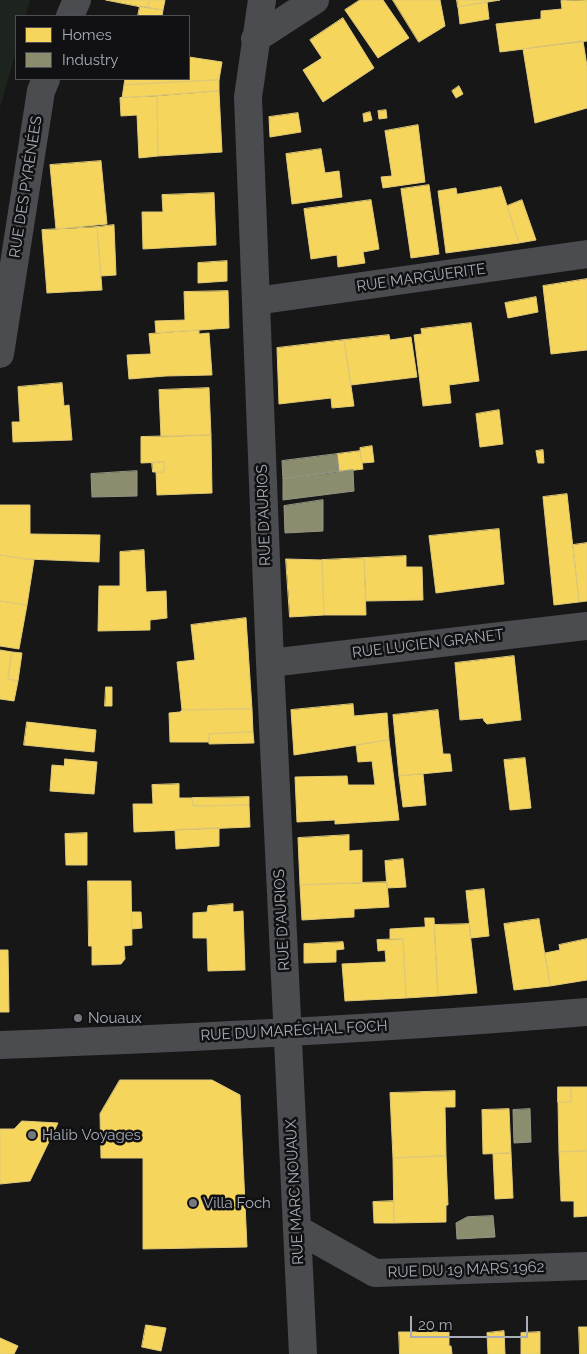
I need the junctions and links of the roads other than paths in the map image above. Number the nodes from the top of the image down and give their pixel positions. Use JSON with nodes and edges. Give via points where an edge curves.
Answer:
{"nodes":[{"id":1,"x":77,"y":0,"type":"edge"},
{"id":2,"x":262,"y":0,"type":"edge"},
{"id":3,"x":315,"y":0,"type":"edge"},
{"id":4,"x":70,"y":15,"type":"edge"},
{"id":5,"x":255,"y":39,"type":"junction"},
{"id":6,"x":46,"y":80,"type":"edge"},
{"id":7,"x":587,"y":254,"type":"edge"},
{"id":8,"x":256,"y":301,"type":"junction"},
{"id":9,"x":0,"y":354,"type":"edge"},
{"id":10,"x":587,"y":626,"type":"edge"},
{"id":11,"x":270,"y":663,"type":"junction"},
{"id":12,"x":587,"y":1012,"type":"edge"},
{"id":13,"x":287,"y":1031,"type":"junction"},
{"id":14,"x":0,"y":1045,"type":"edge"},
{"id":15,"x":297,"y":1229,"type":"junction"},
{"id":16,"x":587,"y":1266,"type":"edge"},
{"id":17,"x":303,"y":1354,"type":"edge"}],
"edges":[{"from":1,"to":4,"type":"street"},
{"from":2,"to":5,"type":"street","name":"RUE D'AURIOS"},
{"from":3,"to":5,"type":"street"},
{"from":5,"to":8,"type":"street","name":"RUE D'AURIOS","via":[[248,97]]},
{"from":6,"to":9,"type":"street","name":"RUE DES PYRÉNÉES","via":[[41,91]]},
{"from":7,"to":8,"type":"street","name":"RUE MARGUERITE"},
{"from":8,"to":11,"type":"street","name":"RUE D'AURIOS"},
{"from":10,"to":11,"type":"street","name":"RUE LUCIEN GRANET"},
{"from":11,"to":13,"type":"street","name":"RUE D'AURIOS"},
{"from":12,"to":13,"type":"street","name":"RUE DU MARÉCHAL FOCH"},
{"from":13,"to":14,"type":"street","name":"RUE DU MARÉCHAL FOCH"},
{"from":13,"to":15,"type":"street","name":"RUE MARC NOUAUX"},
{"from":15,"to":16,"type":"street","name":"RUE DU 19 MARS 1962","via":[[375,1273]]},
{"from":15,"to":17,"type":"street","name":"RUE MARC NOUAUX"}]}
